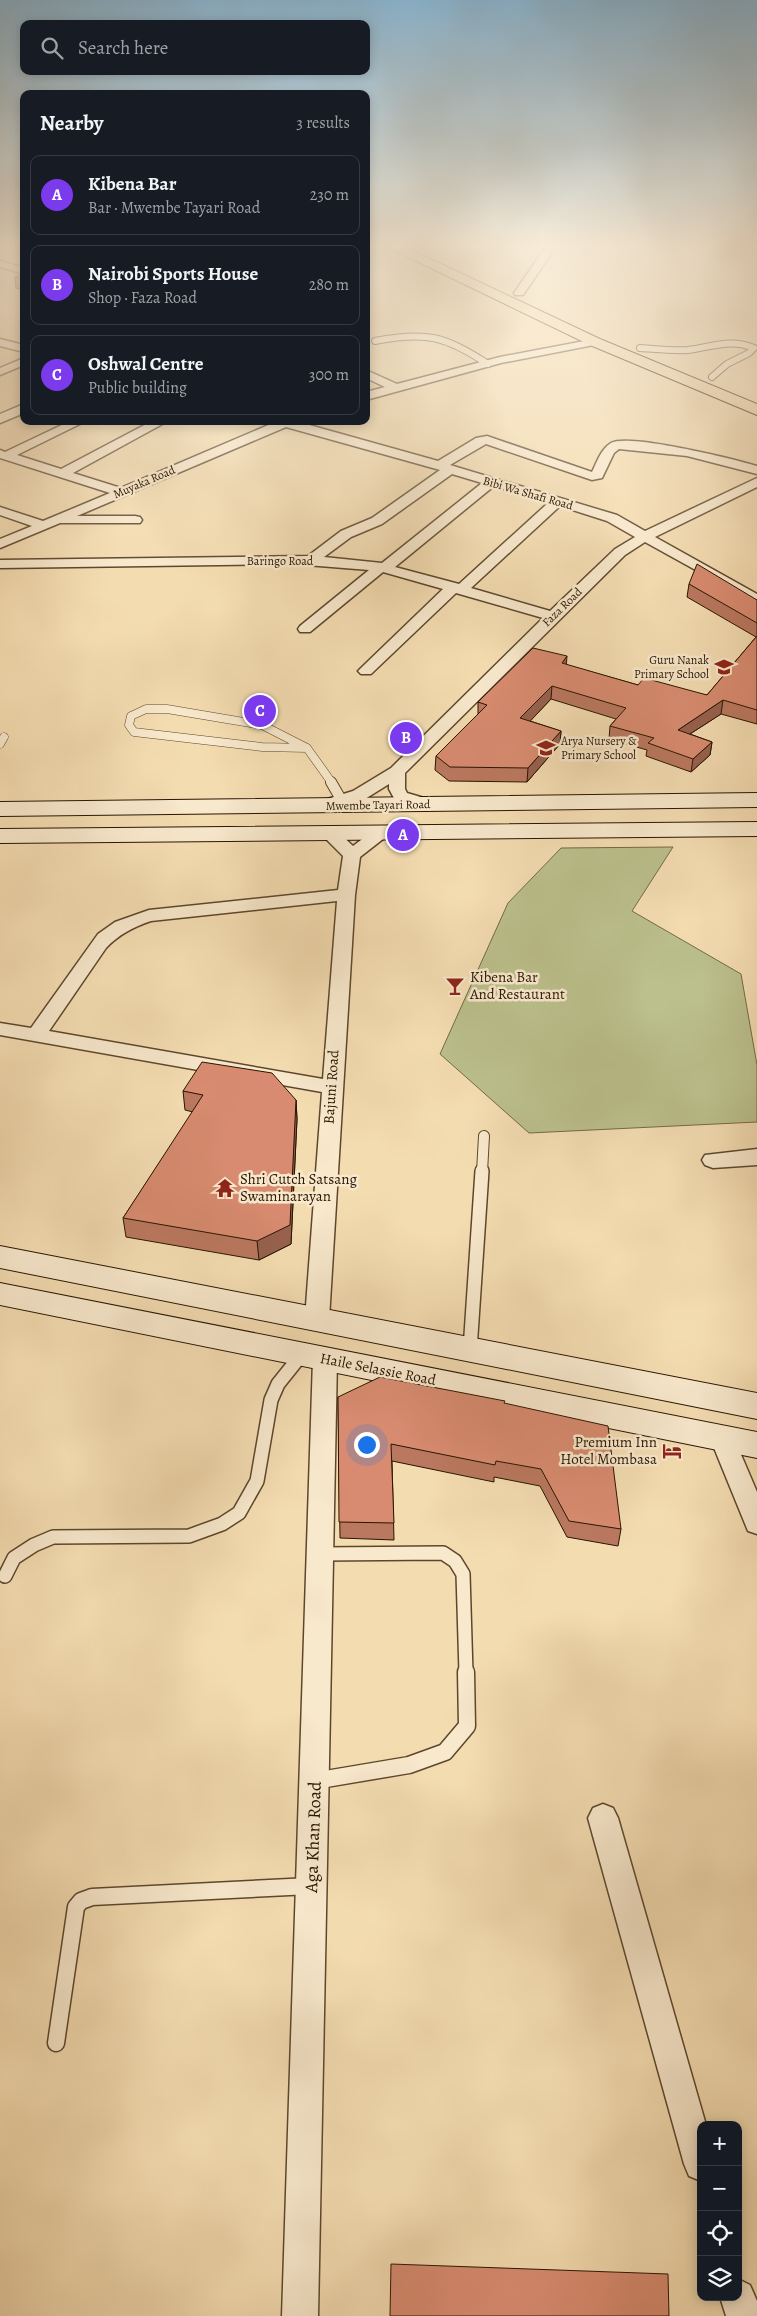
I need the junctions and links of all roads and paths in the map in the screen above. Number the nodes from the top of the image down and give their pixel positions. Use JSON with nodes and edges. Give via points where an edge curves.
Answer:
{"nodes":[{"id":1,"x":469,"y":353,"type":"edge"},
{"id":2,"x":541,"y":353,"type":"edge"},
{"id":3,"x":621,"y":353,"type":"edge"},
{"id":4,"x":653,"y":353,"type":"edge"},
{"id":5,"x":749,"y":353,"type":"edge"},
{"id":6,"x":20,"y":363,"type":"edge"},
{"id":7,"x":488,"y":364,"type":"junction"},
{"id":8,"x":0,"y":372,"type":"edge"},
{"id":9,"x":370,"y":375,"type":"edge"},
{"id":10,"x":712,"y":377,"type":"junction"},
{"id":11,"x":395,"y":388,"type":"junction"},
{"id":12,"x":370,"y":395,"type":"edge"},
{"id":13,"x":757,"y":396,"type":"edge"},
{"id":14,"x":20,"y":410,"type":"edge"},
{"id":15,"x":757,"y":410,"type":"edge"},
{"id":16,"x":0,"y":419,"type":"edge"},
{"id":17,"x":71,"y":425,"type":"edge"},
{"id":18,"x":154,"y":425,"type":"edge"},
{"id":19,"x":277,"y":425,"type":"edge"},
{"id":20,"x":295,"y":425,"type":"edge"},
{"id":21,"x":3,"y":455,"type":"edge"},
{"id":22,"x":445,"y":467,"type":"junction"},
{"id":23,"x":757,"y":470,"type":"edge"},
{"id":24,"x":63,"y":473,"type":"junction"},
{"id":25,"x":491,"y":482,"type":"junction"},
{"id":26,"x":757,"y":482,"type":"edge"},
{"id":27,"x":122,"y":492,"type":"junction"},
{"id":28,"x":558,"y":501,"type":"junction"},
{"id":29,"x":0,"y":511,"type":"edge"},
{"id":30,"x":78,"y":517,"type":"junction"},
{"id":31,"x":135,"y":520,"type":"dead end"},
{"id":32,"x":50,"y":522,"type":"junction"},
{"id":33,"x":646,"y":536,"type":"junction"},
{"id":34,"x":0,"y":544,"type":"edge"},
{"id":35,"x":312,"y":560,"type":"junction"},
{"id":36,"x":0,"y":564,"type":"edge"},
{"id":37,"x":383,"y":568,"type":"junction"},
{"id":38,"x":458,"y":588,"type":"junction"},
{"id":39,"x":757,"y":600,"type":"edge"},
{"id":40,"x":553,"y":616,"type":"junction"},
{"id":41,"x":305,"y":630,"type":"dead end"},
{"id":42,"x":366,"y":671,"type":"dead end"},
{"id":43,"x":307,"y":748,"type":"junction"},
{"id":44,"x":397,"y":772,"type":"junction"},
{"id":45,"x":757,"y":800,"type":"edge"},
{"id":46,"x":335,"y":803,"type":"junction"},
{"id":47,"x":509,"y":803,"type":"junction"},
{"id":48,"x":425,"y":804,"type":"junction"},
{"id":49,"x":153,"y":807,"type":"junction"},
{"id":50,"x":0,"y":809,"type":"edge"},
{"id":51,"x":757,"y":829,"type":"edge"},
{"id":52,"x":510,"y":831,"type":"junction"},
{"id":53,"x":328,"y":832,"type":"junction"},
{"id":54,"x":383,"y":832,"type":"junction"},
{"id":55,"x":150,"y":834,"type":"junction"},
{"id":56,"x":0,"y":836,"type":"edge"},
{"id":57,"x":352,"y":856,"type":"junction"},
{"id":58,"x":346,"y":895,"type":"junction"},
{"id":59,"x":0,"y":1028,"type":"edge"},
{"id":60,"x":36,"y":1035,"type":"junction"},
{"id":61,"x":331,"y":1087,"type":"junction"},
{"id":62,"x":484,"y":1136,"type":"dead end"},
{"id":63,"x":757,"y":1158,"type":"edge"},
{"id":64,"x":713,"y":1160,"type":"dead end"},
{"id":65,"x":0,"y":1257,"type":"edge"},
{"id":66,"x":0,"y":1294,"type":"edge"},
{"id":67,"x":317,"y":1319,"type":"junction"},
{"id":68,"x":407,"y":1337,"type":"junction"},
{"id":69,"x":470,"y":1350,"type":"junction"},
{"id":70,"x":314,"y":1356,"type":"junction"},
{"id":71,"x":405,"y":1374,"type":"junction"},
{"id":72,"x":757,"y":1406,"type":"edge"},
{"id":73,"x":722,"y":1438,"type":"junction"},
{"id":74,"x":757,"y":1445,"type":"edge"},
{"id":75,"x":757,"y":1523,"type":"edge"},
{"id":76,"x":320,"y":1554,"type":"junction"},
{"id":77,"x":5,"y":1576,"type":"dead end"},
{"id":78,"x":314,"y":1781,"type":"junction"},
{"id":79,"x":603,"y":1818,"type":"dead end"},
{"id":80,"x":312,"y":1886,"type":"junction"},
{"id":81,"x":56,"y":2043,"type":"dead end"},
{"id":82,"x":697,"y":2150,"type":"edge"},
{"id":83,"x":739,"y":2301,"type":"edge"},
{"id":84,"x":300,"y":2316,"type":"edge"},
{"id":85,"x":744,"y":2316,"type":"edge"}],
"edges":[{"from":1,"to":7,"type":"lane"},
{"from":2,"to":7,"type":"street"},
{"from":3,"to":15,"type":"highway"},
{"from":4,"to":10,"type":"highway"},
{"from":5,"to":10,"type":"lane","via":[[727,364]]},
{"from":6,"to":8,"type":"street"},
{"from":7,"to":11,"type":"street"},
{"from":9,"to":11,"type":"street"},
{"from":10,"to":13,"type":"highway"},
{"from":11,"to":12,"type":"street"},
{"from":14,"to":16,"type":"street"},
{"from":17,"to":21,"type":"street"},
{"from":18,"to":24,"type":"street"},
{"from":19,"to":27,"type":"street","name":"Muyaka Road"},
{"from":20,"to":22,"type":"street","name":"Bibi Wa Shafi Road"},
{"from":21,"to":24,"type":"street"},
{"from":22,"to":23,"type":"street","via":[[480,441],[487,440],[592,476],[597,474],[609,451],[616,445],[712,457]]},
{"from":22,"to":25,"type":"street","name":"Bibi Wa Shafi Road"},
{"from":22,"to":35,"type":"street","via":[[377,521],[346,534]]},
{"from":24,"to":27,"type":"street"},
{"from":25,"to":28,"type":"street","name":"Bibi Wa Shafi Road"},
{"from":25,"to":37,"type":"street"},
{"from":26,"to":33,"type":"street","name":"Faza Road"},
{"from":27,"to":30,"type":"street","name":"Muyaka Road"},
{"from":28,"to":33,"type":"street","name":"Bibi Wa Shafi Road","via":[[612,518]]},
{"from":28,"to":38,"type":"street"},
{"from":29,"to":32,"type":"street"},
{"from":30,"to":31,"type":"street"},
{"from":30,"to":32,"type":"street"},
{"from":32,"to":34,"type":"street"},
{"from":33,"to":39,"type":"street","name":"Bibi Wa Shafi Road"},
{"from":33,"to":40,"type":"street","name":"Faza Road","via":[[620,552]]},
{"from":35,"to":36,"type":"street","name":"Baringo Road"},
{"from":35,"to":37,"type":"street","name":"Baringo Road"},
{"from":37,"to":38,"type":"street","name":"Baringo Road"},
{"from":37,"to":41,"type":"street"},
{"from":38,"to":40,"type":"street","name":"Baringo Road"},
{"from":38,"to":42,"type":"street"},
{"from":40,"to":44,"type":"street","name":"Faza Road"},
{"from":43,"to":43,"type":"lane","via":[[262,747],[134,732],[129,725],[131,716],[146,709],[167,709],[262,725]]},
{"from":43,"to":46,"type":"lane","via":[[325,772]]},
{"from":44,"to":46,"type":"street","name":"Faza Road","via":[[359,795]]},
{"from":44,"to":48,"type":"street","via":[[397,789],[401,796]]},
{"from":45,"to":47,"type":"street","name":"Mwembe Tayari Road"},
{"from":46,"to":48,"type":"street","name":"Mwembe Tayari Road"},
{"from":46,"to":49,"type":"street","name":"Mwembe Tayari Road"},
{"from":47,"to":48,"type":"street","name":"Mwembe Tayari Road"},
{"from":47,"to":52,"type":"street"},
{"from":49,"to":50,"type":"street","name":"Mwembe Tayari Road"},
{"from":49,"to":55,"type":"street"},
{"from":51,"to":52,"type":"street","name":"Mwembe Tayari Road"},
{"from":52,"to":54,"type":"street","name":"Mwembe Tayari Road"},
{"from":53,"to":54,"type":"street","name":"Mwembe Tayari Road"},
{"from":53,"to":55,"type":"street","name":"Mwembe Tayari Road"},
{"from":53,"to":57,"type":"street"},
{"from":54,"to":57,"type":"street"},
{"from":55,"to":56,"type":"street","name":"Mwembe Tayari Road"},
{"from":57,"to":58,"type":"street","name":"Bajuni Road"},
{"from":58,"to":60,"type":"street","via":[[149,916],[125,923],[109,932],[99,944]]},
{"from":58,"to":61,"type":"street","name":"Bajuni Road"},
{"from":59,"to":60,"type":"street"},
{"from":60,"to":61,"type":"street"},
{"from":61,"to":67,"type":"street","name":"Bajuni Road"},
{"from":62,"to":69,"type":"lane"},
{"from":63,"to":64,"type":"street"},
{"from":65,"to":67,"type":"street"},
{"from":66,"to":70,"type":"street","name":"Haile Selassie Road"},
{"from":67,"to":68,"type":"street"},
{"from":68,"to":69,"type":"street"},
{"from":68,"to":71,"type":"street"},
{"from":69,"to":72,"type":"street"},
{"from":70,"to":71,"type":"street","name":"Haile Selassie Road"},
{"from":70,"to":76,"type":"street","name":"Aga Khan Road"},
{"from":70,"to":77,"type":"lane","via":[[278,1384],[271,1400],[258,1481],[238,1513],[222,1524],[189,1536],[53,1537],[14,1558]]},
{"from":71,"to":73,"type":"street","name":"Haile Selassie Road"},
{"from":73,"to":74,"type":"street","name":"Haile Selassie Road"},
{"from":73,"to":75,"type":"street"},
{"from":76,"to":78,"type":"street","name":"Aga Khan Road"},
{"from":76,"to":78,"type":"lane","via":[[443,1554],[455,1560],[463,1574],[467,1726],[445,1752],[409,1765]]},
{"from":78,"to":80,"type":"street","name":"Aga Khan Road"},
{"from":79,"to":82,"type":"street"},
{"from":80,"to":81,"type":"lane","via":[[92,1896],[81,1901],[76,1907]]},
{"from":80,"to":84,"type":"street","name":"Aga Khan Road"},
{"from":83,"to":85,"type":"street"}]}
